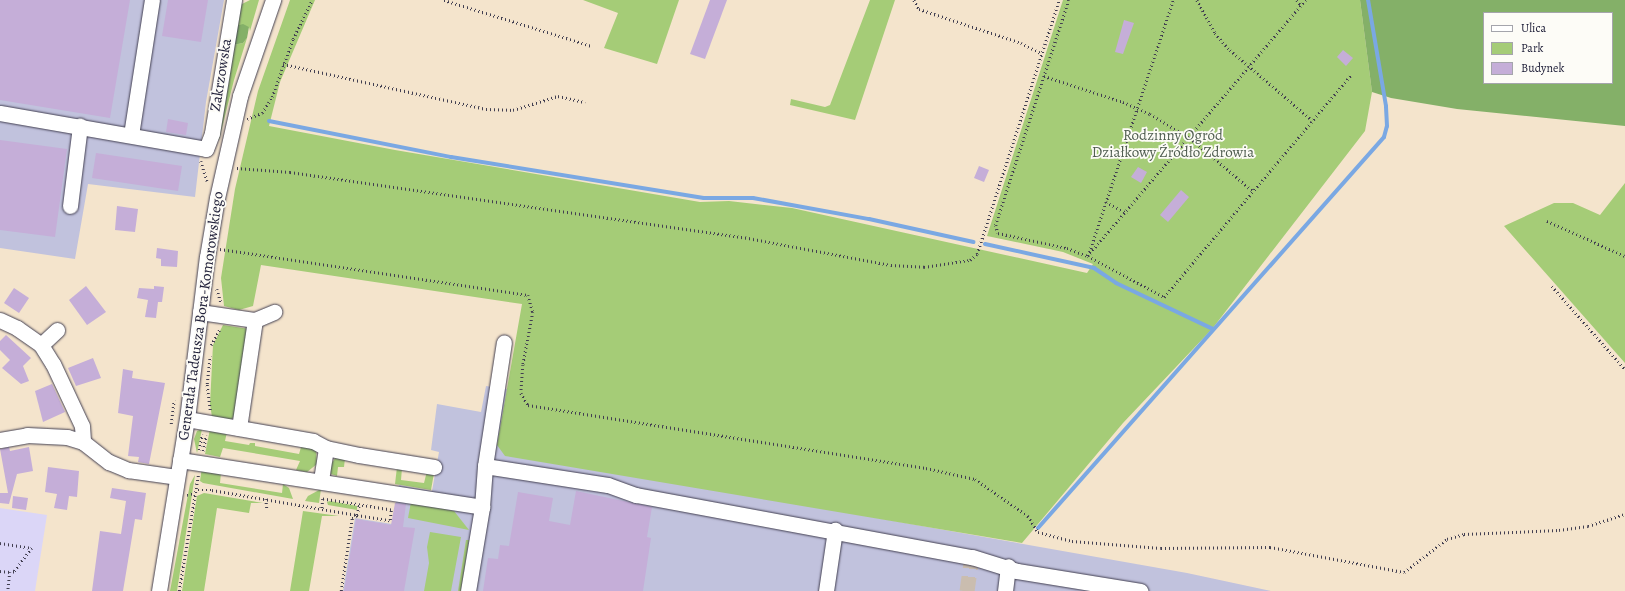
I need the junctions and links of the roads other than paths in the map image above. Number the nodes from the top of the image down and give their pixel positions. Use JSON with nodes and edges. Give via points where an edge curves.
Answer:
{"nodes":[{"id":1,"x":152,"y":0,"type":"edge"},
{"id":2,"x":234,"y":0,"type":"edge"},
{"id":3,"x":273,"y":0,"type":"edge"},
{"id":4,"x":0,"y":114,"type":"edge"},
{"id":5,"x":80,"y":126,"type":"junction"},
{"id":6,"x":131,"y":135,"type":"junction"},
{"id":7,"x":70,"y":206,"type":"dead end"},
{"id":8,"x":200,"y":312,"type":"junction"},
{"id":9,"x":274,"y":312,"type":"dead end"},
{"id":10,"x":0,"y":320,"type":"edge"},
{"id":11,"x":256,"y":320,"type":"junction"},
{"id":12,"x":57,"y":330,"type":"dead end"},
{"id":13,"x":504,"y":342,"type":"dead end"},
{"id":14,"x":41,"y":345,"type":"junction"},
{"id":15,"x":187,"y":418,"type":"junction"},
{"id":16,"x":239,"y":428,"type":"junction"},
{"id":17,"x":0,"y":440,"type":"edge"},
{"id":18,"x":83,"y":442,"type":"junction"},
{"id":19,"x":326,"y":448,"type":"junction"},
{"id":20,"x":180,"y":460,"type":"junction"},
{"id":21,"x":485,"y":466,"type":"junction"},
{"id":22,"x":434,"y":467,"type":"dead end"},
{"id":23,"x":177,"y":477,"type":"junction"},
{"id":24,"x":321,"y":480,"type":"junction"},
{"id":25,"x":482,"y":506,"type":"junction"},
{"id":26,"x":835,"y":530,"type":"junction"},
{"id":27,"x":1008,"y":566,"type":"junction"},
{"id":28,"x":159,"y":591,"type":"edge"},
{"id":29,"x":468,"y":591,"type":"edge"},
{"id":30,"x":826,"y":591,"type":"edge"},
{"id":31,"x":1004,"y":591,"type":"edge"},
{"id":32,"x":1140,"y":591,"type":"edge"}],
"edges":[{"from":1,"to":6,"type":"street"},
{"from":2,"to":6,"type":"street","name":"Zakrzowska","via":[[212,133],[204,155]]},
{"from":3,"to":8,"type":"street","name":"Generała Tadeusza Bora-Komorowskiego","via":[[255,49],[240,124],[211,235]]},
{"from":4,"to":5,"type":"street"},
{"from":5,"to":6,"type":"street"},
{"from":5,"to":7,"type":"street"},
{"from":8,"to":11,"type":"street"},
{"from":8,"to":15,"type":"street","name":"Generała Tadeusza Bora-Komorowskiego"},
{"from":9,"to":11,"type":"street"},
{"from":10,"to":14,"type":"street","via":[[17,328]]},
{"from":11,"to":16,"type":"street"},
{"from":12,"to":14,"type":"street"},
{"from":13,"to":21,"type":"street"},
{"from":14,"to":18,"type":"street","via":[[53,364],[82,426]]},
{"from":15,"to":16,"type":"street"},
{"from":15,"to":20,"type":"street","name":"Generała Tadeusza Bora-Komorowskiego"},
{"from":16,"to":19,"type":"street","via":[[313,441]]},
{"from":17,"to":18,"type":"street","via":[[45,434]]},
{"from":18,"to":23,"type":"street","via":[[109,462],[128,470]]},
{"from":19,"to":22,"type":"street"},
{"from":19,"to":24,"type":"street"},
{"from":20,"to":23,"type":"street","name":"Generała Tadeusza Bora-Komorowskiego"},
{"from":20,"to":24,"type":"street"},
{"from":21,"to":25,"type":"street"},
{"from":21,"to":26,"type":"street","via":[[608,485],[636,495]]},
{"from":23,"to":28,"type":"street","name":"Generała Tadeusza Bora-Komorowskiego"},
{"from":24,"to":25,"type":"street"},
{"from":25,"to":29,"type":"street"},
{"from":26,"to":27,"type":"street"},
{"from":26,"to":30,"type":"street"},
{"from":27,"to":31,"type":"street"},
{"from":27,"to":32,"type":"street","via":[[1017,571]]}]}
